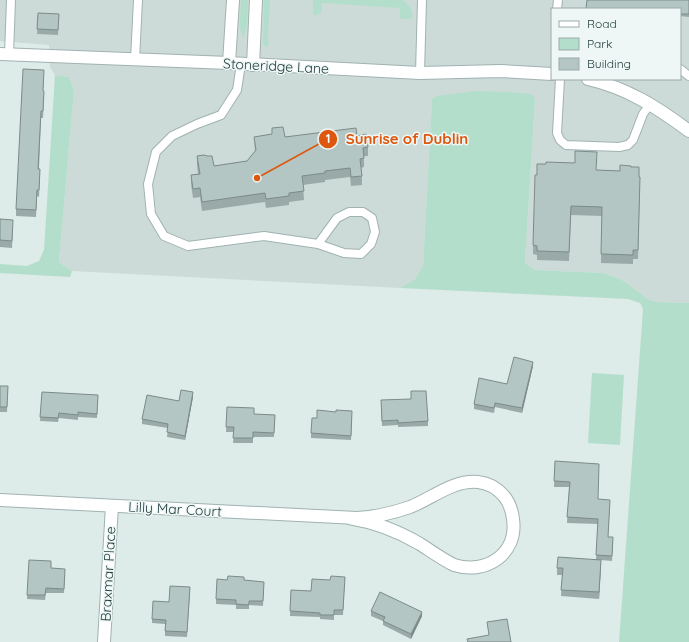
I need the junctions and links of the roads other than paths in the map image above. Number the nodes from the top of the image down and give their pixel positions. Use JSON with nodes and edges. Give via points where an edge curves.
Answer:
{"nodes":[{"id":1,"x":11,"y":0,"type":"edge"},
{"id":2,"x":138,"y":0,"type":"edge"},
{"id":3,"x":233,"y":0,"type":"edge"},
{"id":4,"x":256,"y":0,"type":"edge"},
{"id":5,"x":422,"y":0,"type":"edge"},
{"id":6,"x":4,"y":54,"type":"edge"},
{"id":7,"x":135,"y":60,"type":"junction"},
{"id":8,"x":241,"y":64,"type":"junction"},
{"id":9,"x":681,"y":70,"type":"edge"},
{"id":10,"x":420,"y":73,"type":"junction"},
{"id":11,"x":551,"y":74,"type":"edge"},
{"id":12,"x":689,"y":76,"type":"edge"},
{"id":13,"x":560,"y":80,"type":"edge"},
{"id":14,"x":591,"y":80,"type":"edge"},
{"id":15,"x":650,"y":104,"type":"junction"},
{"id":16,"x":689,"y":131,"type":"edge"},
{"id":17,"x":318,"y":244,"type":"junction"},
{"id":18,"x":0,"y":500,"type":"edge"},
{"id":19,"x":112,"y":506,"type":"junction"},
{"id":20,"x":349,"y":518,"type":"junction"},
{"id":21,"x":104,"y":642,"type":"edge"}],
"edges":[{"from":1,"to":6,"type":"lane"},
{"from":2,"to":7,"type":"lane"},
{"from":3,"to":8,"type":"street"},
{"from":4,"to":8,"type":"street"},
{"from":5,"to":10,"type":"lane"},
{"from":6,"to":7,"type":"street","name":"Stoneridge Lane"},
{"from":7,"to":8,"type":"street","name":"Stoneridge Lane"},
{"from":8,"to":10,"type":"street","name":"Stoneridge Lane"},
{"from":8,"to":17,"type":"lane","via":[[237,90],[221,115],[172,136],[156,152],[148,184],[151,214],[164,236],[188,246],[264,236]]},
{"from":9,"to":12,"type":"lane"},
{"from":10,"to":11,"type":"street","name":"Stoneridge Lane","via":[[501,71]]},
{"from":13,"to":15,"type":"lane","via":[[557,133],[560,140],[566,144],[619,147],[628,145],[633,140],[643,114]]},
{"from":14,"to":15,"type":"street","via":[[615,87]]},
{"from":15,"to":16,"type":"street"},
{"from":17,"to":17,"type":"lane","via":[[338,218],[349,212],[363,212],[372,218],[375,232],[371,244],[361,254],[344,253]]},
{"from":18,"to":19,"type":"street","name":"Lilly Mar Court"},
{"from":19,"to":20,"type":"street","name":"Lilly Mar Court"},
{"from":19,"to":21,"type":"street","name":"Braxmar Place"},
{"from":20,"to":20,"type":"street","name":"Lilly Mar Court","via":[[366,518],[412,507],[460,484],[480,482],[491,485],[504,496],[512,513],[514,525],[513,536],[505,551],[495,560],[482,566],[468,568],[454,565],[409,538],[384,527]]}]}
